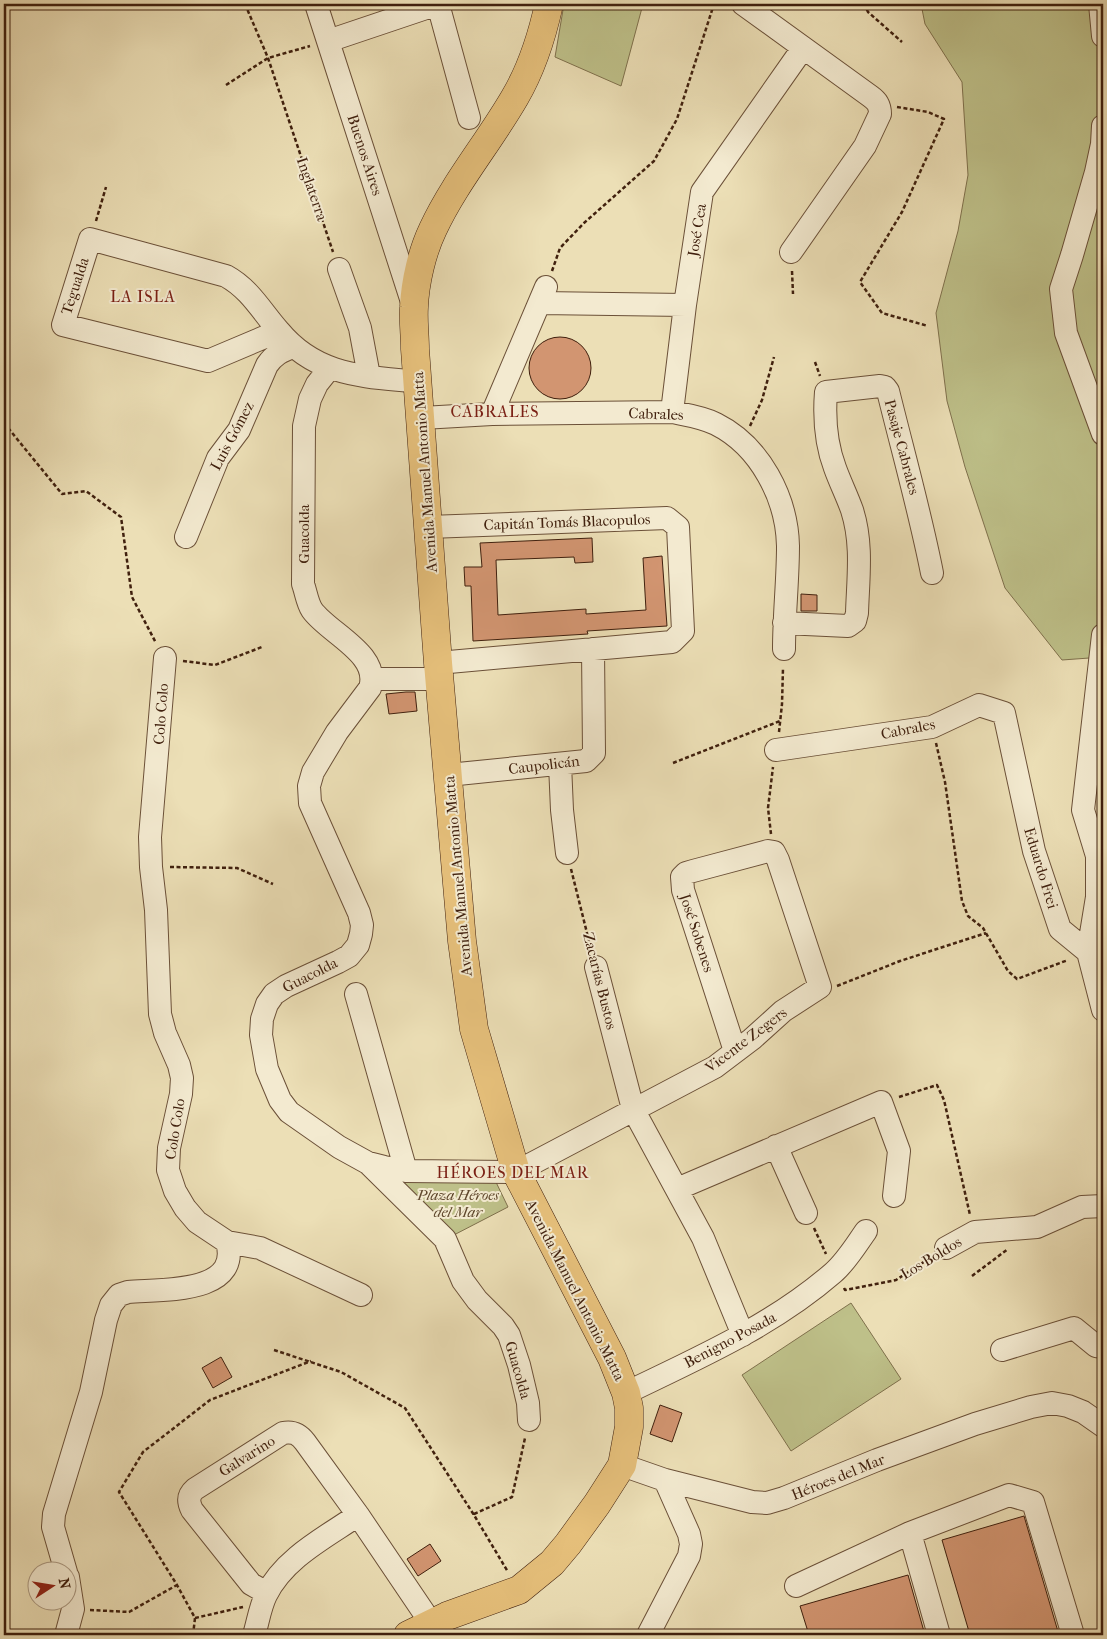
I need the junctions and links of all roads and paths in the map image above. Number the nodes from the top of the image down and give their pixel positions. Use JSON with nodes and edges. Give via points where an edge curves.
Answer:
{"nodes":[{"id":1,"x":245,"y":4,"type":"edge"},
{"id":2,"x":316,"y":4,"type":"edge"},
{"id":3,"x":438,"y":4,"type":"edge"},
{"id":4,"x":549,"y":4,"type":"edge"},
{"id":5,"x":714,"y":4,"type":"edge"},
{"id":6,"x":743,"y":4,"type":"edge"},
{"id":7,"x":864,"y":4,"type":"edge"},
{"id":8,"x":1100,"y":4,"type":"edge"},
{"id":9,"x":1103,"y":36,"type":"edge"},
{"id":10,"x":328,"y":41,"type":"junction"},
{"id":11,"x":902,"y":42,"type":"dead end"},
{"id":12,"x":803,"y":48,"type":"junction"},
{"id":13,"x":268,"y":58,"type":"junction"},
{"id":14,"x":226,"y":85,"type":"dead end"},
{"id":15,"x":879,"y":104,"type":"junction"},
{"id":16,"x":469,"y":118,"type":"dead end"},
{"id":17,"x":1103,"y":126,"type":"edge"},
{"id":18,"x":106,"y":188,"type":"dead end"},
{"id":19,"x":90,"y":239,"type":"junction"},
{"id":20,"x":791,"y":252,"type":"joint"},
{"id":21,"x":339,"y":269,"type":"joint"},
{"id":22,"x":792,"y":294,"type":"dead end"},
{"id":23,"x":543,"y":295,"type":"junction"},
{"id":24,"x":685,"y":305,"type":"junction"},
{"id":25,"x":414,"y":306,"type":"junction"},
{"id":26,"x":928,"y":326,"type":"dead end"},
{"id":27,"x":286,"y":339,"type":"junction"},
{"id":28,"x":774,"y":357,"type":"dead end"},
{"id":29,"x":329,"y":369,"type":"junction"},
{"id":30,"x":369,"y":376,"type":"junction"},
{"id":31,"x":419,"y":382,"type":"junction"},
{"id":32,"x":672,"y":412,"type":"junction"},
{"id":33,"x":492,"y":414,"type":"junction"},
{"id":34,"x":422,"y":418,"type":"junction"},
{"id":35,"x":4,"y":423,"type":"edge"},
{"id":36,"x":1103,"y":434,"type":"edge"},
{"id":37,"x":741,"y":441,"type":"junction"},
{"id":38,"x":429,"y":527,"type":"junction"},
{"id":39,"x":186,"y":537,"type":"dead end"},
{"id":40,"x":932,"y":573,"type":"dead end"},
{"id":41,"x":784,"y":623,"type":"junction"},
{"id":42,"x":1103,"y":635,"type":"edge"},
{"id":43,"x":262,"y":647,"type":"dead end"},
{"id":44,"x":593,"y":649,"type":"junction"},
{"id":45,"x":784,"y":649,"type":"joint"},
{"id":46,"x":165,"y":658,"type":"junction"},
{"id":47,"x":439,"y":671,"type":"junction"},
{"id":48,"x":372,"y":680,"type":"junction"},
{"id":49,"x":1004,"y":713,"type":"joint"},
{"id":50,"x":780,"y":721,"type":"junction"},
{"id":51,"x":932,"y":727,"type":"junction"},
{"id":52,"x":776,"y":750,"type":"junction"},
{"id":53,"x":673,"y":763,"type":"dead end"},
{"id":54,"x":560,"y":764,"type":"junction"},
{"id":55,"x":448,"y":775,"type":"junction"},
{"id":56,"x":774,"y":852,"type":"junction"},
{"id":57,"x":567,"y":853,"type":"joint"},
{"id":58,"x":1100,"y":856,"type":"edge"},
{"id":59,"x":151,"y":866,"type":"junction"},
{"id":60,"x":273,"y":884,"type":"dead end"},
{"id":61,"x":986,"y":933,"type":"junction"},
{"id":62,"x":1088,"y":952,"type":"junction"},
{"id":63,"x":596,"y":967,"type":"joint"},
{"id":64,"x":820,"y":988,"type":"junction"},
{"id":65,"x":356,"y":994,"type":"dead end"},
{"id":66,"x":1103,"y":1010,"type":"edge"},
{"id":67,"x":735,"y":1051,"type":"junction"},
{"id":68,"x":881,"y":1102,"type":"junction"},
{"id":69,"x":633,"y":1110,"type":"junction"},
{"id":70,"x":776,"y":1146,"type":"junction"},
{"id":71,"x":368,"y":1163,"type":"junction"},
{"id":72,"x":406,"y":1171,"type":"junction"},
{"id":73,"x":516,"y":1172,"type":"junction"},
{"id":74,"x":677,"y":1189,"type":"junction"},
{"id":75,"x":894,"y":1196,"type":"dead end"},
{"id":76,"x":1103,"y":1206,"type":"edge"},
{"id":77,"x":806,"y":1213,"type":"joint"},
{"id":78,"x":1037,"y":1227,"type":"junction"},
{"id":79,"x":866,"y":1232,"type":"dead end"},
{"id":80,"x":975,"y":1232,"type":"junction"},
{"id":81,"x":227,"y":1242,"type":"junction"},
{"id":82,"x":946,"y":1248,"type":"joint"},
{"id":83,"x":835,"y":1272,"type":"junction"},
{"id":84,"x":972,"y":1276,"type":"dead end"},
{"id":85,"x":361,"y":1295,"type":"dead end"},
{"id":86,"x":743,"y":1336,"type":"junction"},
{"id":87,"x":1103,"y":1347,"type":"edge"},
{"id":88,"x":274,"y":1350,"type":"dead end"},
{"id":89,"x":1002,"y":1350,"type":"dead end"},
{"id":90,"x":626,"y":1393,"type":"junction"},
{"id":91,"x":529,"y":1420,"type":"joint"},
{"id":92,"x":1103,"y":1426,"type":"edge"},
{"id":93,"x":622,"y":1465,"type":"junction"},
{"id":94,"x":665,"y":1480,"type":"junction"},
{"id":95,"x":474,"y":1514,"type":"junction"},
{"id":96,"x":358,"y":1515,"type":"junction"},
{"id":97,"x":910,"y":1532,"type":"junction"},
{"id":98,"x":63,"y":1562,"type":"edge"},
{"id":99,"x":177,"y":1584,"type":"dead end"},
{"id":100,"x":796,"y":1586,"type":"dead end"},
{"id":101,"x":519,"y":1590,"type":"junction"},
{"id":102,"x":265,"y":1597,"type":"junction"},
{"id":103,"x":78,"y":1609,"type":"edge"},
{"id":104,"x":72,"y":1612,"type":"edge"},
{"id":105,"x":195,"y":1618,"type":"dead end"},
{"id":106,"x":420,"y":1629,"type":"edge"},
{"id":107,"x":66,"y":1635,"type":"edge"},
{"id":108,"x":254,"y":1635,"type":"edge"},
{"id":109,"x":648,"y":1635,"type":"edge"},
{"id":110,"x":939,"y":1635,"type":"edge"},
{"id":111,"x":1073,"y":1635,"type":"edge"}],
"edges":[{"from":1,"to":13,"type":"path","name":"Inglaterra"},
{"from":2,"to":10,"type":"street","name":"Buenos Aires"},
{"from":3,"to":10,"type":"street"},
{"from":3,"to":16,"type":"street"},
{"from":4,"to":25,"type":"main road","name":"Avenida Manuel Antonio Matta","via":[[533,61],[515,97],[432,230],[419,274]]},
{"from":5,"to":23,"type":"path","via":[[677,119],[654,161],[560,248]]},
{"from":6,"to":12,"type":"street"},
{"from":7,"to":11,"type":"path","via":[[868,12]]},
{"from":8,"to":9,"type":"street"},
{"from":10,"to":13,"type":"path"},
{"from":10,"to":25,"type":"street","name":"Buenos Aires"},
{"from":12,"to":15,"type":"street"},
{"from":12,"to":24,"type":"street","name":"José Cea","via":[[702,192]]},
{"from":13,"to":14,"type":"path"},
{"from":13,"to":21,"type":"path","name":"Inglaterra"},
{"from":15,"to":20,"type":"street","via":[[880,114],[865,146]]},
{"from":15,"to":26,"type":"path","via":[[928,112],[944,119],[902,212],[860,282],[882,313]]},
{"from":17,"to":36,"type":"street","via":[[1096,172],[1061,289],[1066,333]]},
{"from":18,"to":19,"type":"path"},
{"from":19,"to":27,"type":"street","name":"Tegualda","via":[[226,276],[253,298]]},
{"from":19,"to":27,"type":"street","name":"Tegualda","via":[[63,325],[208,361]]},
{"from":20,"to":22,"type":"path"},
{"from":21,"to":30,"type":"street","via":[[360,328]]},
{"from":23,"to":24,"type":"street"},
{"from":23,"to":33,"type":"street"},
{"from":24,"to":32,"type":"street","name":"José Cea"},
{"from":25,"to":31,"type":"main road","name":"Avenida Manuel Antonio Matta"},
{"from":27,"to":29,"type":"street","name":"Tegualda"},
{"from":27,"to":39,"type":"street","name":"Luis Gómez","via":[[283,350],[267,365],[239,430],[218,458]]},
{"from":28,"to":37,"type":"path","via":[[762,400]]},
{"from":29,"to":30,"type":"street","name":"Tegualda"},
{"from":29,"to":48,"type":"street","name":"Guacolda","via":[[310,398],[304,426],[304,584],[312,610],[359,652],[368,664]]},
{"from":30,"to":31,"type":"street","name":"Tegualda"},
{"from":31,"to":34,"type":"main road","name":"Avenida Manuel Antonio Matta"},
{"from":32,"to":33,"type":"street","name":"Cabrales"},
{"from":32,"to":37,"type":"street","name":"Cabrales","via":[[710,422]]},
{"from":33,"to":34,"type":"street","name":"Cabrales"},
{"from":34,"to":38,"type":"main road","name":"Avenida Manuel Antonio Matta"},
{"from":35,"to":46,"type":"path","via":[[62,494],[86,491],[121,517],[132,597]]},
{"from":37,"to":41,"type":"street","name":"Cabrales","via":[[764,467],[785,519],[788,545]]},
{"from":38,"to":44,"type":"street","name":"Capitán Tomás Blacopulos","via":[[667,518],[678,527],[683,631],[672,642]]},
{"from":38,"to":47,"type":"main road","name":"Avenida Manuel Antonio Matta"},
{"from":40,"to":41,"type":"street","name":"Pasaje Cabrales","via":[[888,391],[880,386],[826,392],[829,447],[858,536],[855,621],[848,626]]},
{"from":41,"to":45,"type":"street","name":"Cabrales"},
{"from":42,"to":58,"type":"street","via":[[1083,810]]},
{"from":43,"to":46,"type":"path","via":[[215,665]]},
{"from":44,"to":47,"type":"street","name":"Capitán Tomás Blacopulos"},
{"from":44,"to":54,"type":"street","name":"Caupolicán","via":[[594,753],[586,761]]},
{"from":45,"to":50,"type":"path"},
{"from":46,"to":59,"type":"street","name":"Colo Colo","via":[[150,837]]},
{"from":47,"to":48,"type":"street"},
{"from":47,"to":55,"type":"main road","name":"Avenida Manuel Antonio Matta"},
{"from":48,"to":71,"type":"street","name":"Guacolda","via":[[370,688],[337,732],[313,772],[309,786],[315,818],[359,912],[362,925],[358,944],[349,956],[274,994],[262,1019],[261,1035],[267,1069],[280,1100],[289,1112]]},
{"from":49,"to":51,"type":"street","name":"Cabrales","via":[[979,705]]},
{"from":49,"to":62,"type":"street","name":"Eduardo Frei","via":[[1034,850],[1060,929]]},
{"from":50,"to":52,"type":"path"},
{"from":50,"to":53,"type":"path"},
{"from":51,"to":52,"type":"street","name":"Cabrales"},
{"from":51,"to":61,"type":"path","via":[[945,782],[962,901],[968,916]]},
{"from":52,"to":56,"type":"path","via":[[768,808]]},
{"from":54,"to":55,"type":"street","name":"Caupolicán"},
{"from":54,"to":57,"type":"street"},
{"from":55,"to":73,"type":"main road","name":"Avenida Manuel Antonio Matta","via":[[462,941],[474,1028]]},
{"from":56,"to":64,"type":"street"},
{"from":56,"to":67,"type":"street","name":"José Sobenes","via":[[762,852],[692,871],[682,877]]},
{"from":57,"to":63,"type":"path","name":"Zacarías Bustos"},
{"from":58,"to":62,"type":"street"},
{"from":59,"to":60,"type":"path","via":[[237,868]]},
{"from":59,"to":81,"type":"street","name":"Colo Colo","via":[[160,1014],[182,1078],[168,1170],[185,1208],[197,1222]]},
{"from":61,"to":62,"type":"path","via":[[1008,971],[1017,979]]},
{"from":61,"to":64,"type":"path","via":[[900,961],[834,988]]},
{"from":62,"to":66,"type":"street"},
{"from":63,"to":69,"type":"street","name":"Zacarías Bustos"},
{"from":64,"to":67,"type":"street","name":"Vicente Zegers","via":[[783,1012]]},
{"from":65,"to":72,"type":"street"},
{"from":67,"to":69,"type":"street","name":"Vicente Zegers","via":[[715,1067]]},
{"from":68,"to":70,"type":"street"},
{"from":68,"to":75,"type":"street","via":[[899,1151]]},
{"from":68,"to":80,"type":"path","via":[[937,1085],[944,1100]]},
{"from":69,"to":73,"type":"street","name":"Vicente Zegers"},
{"from":69,"to":74,"type":"street","name":"Zacarías Bustos"},
{"from":70,"to":74,"type":"street"},
{"from":70,"to":77,"type":"street"},
{"from":71,"to":72,"type":"street","name":"Guacolda"},
{"from":71,"to":91,"type":"street","name":"Guacolda","via":[[445,1238],[463,1281],[509,1335],[528,1403]]},
{"from":72,"to":73,"type":"street","name":"Guacolda"},
{"from":73,"to":90,"type":"main road","name":"Avenida Manuel Antonio Matta","via":[[612,1358]]},
{"from":74,"to":86,"type":"street","name":"Zacarías Bustos","via":[[703,1238]]},
{"from":76,"to":78,"type":"street","name":"Los Boldos","via":[[1082,1207]]},
{"from":77,"to":83,"type":"path"},
{"from":78,"to":80,"type":"street","name":"Los Boldos"},
{"from":78,"to":84,"type":"path"},
{"from":79,"to":83,"type":"street","name":"Benigno Posada"},
{"from":80,"to":82,"type":"street","name":"Los Boldos"},
{"from":81,"to":85,"type":"street","via":[[260,1248]]},
{"from":81,"to":98,"type":"street","via":[[228,1258],[215,1279],[197,1286],[128,1292],[111,1305],[91,1392],[54,1514],[53,1527]]},
{"from":82,"to":83,"type":"path","name":"Los Boldos","via":[[896,1280],[845,1290]]},
{"from":83,"to":86,"type":"street","name":"Benigno Posada","via":[[780,1314]]},
{"from":86,"to":90,"type":"street","name":"Benigno Posada"},
{"from":87,"to":89,"type":"street","via":[[1096,1346],[1074,1328]]},
{"from":88,"to":95,"type":"path","via":[[341,1372],[405,1408]]},
{"from":90,"to":93,"type":"main road","name":"Avenida Manuel Antonio Matta","via":[[629,1427]]},
{"from":91,"to":95,"type":"path","via":[[512,1497]]},
{"from":92,"to":94,"type":"street","name":"Héroes del Mar","via":[[1068,1406],[1052,1403],[1031,1407],[975,1424],[767,1503]]},
{"from":93,"to":94,"type":"street","name":"Héroes del Mar"},
{"from":93,"to":101,"type":"main road","name":"Avenida Manuel Antonio Matta","via":[[568,1544]]},
{"from":94,"to":109,"type":"street","via":[[691,1544]]},
{"from":95,"to":101,"type":"path"},
{"from":96,"to":102,"type":"street","via":[[294,1560]]},
{"from":96,"to":102,"type":"street","name":"Galvarino","via":[[306,1442],[294,1433],[283,1433],[195,1489],[189,1498],[192,1510]]},
{"from":96,"to":106,"type":"street","name":"Galvarino"},
{"from":97,"to":100,"type":"street"},
{"from":97,"to":110,"type":"street"},
{"from":97,"to":111,"type":"street","via":[[1009,1495],[1033,1502]]},
{"from":99,"to":103,"type":"path","via":[[129,1612]]},
{"from":101,"to":106,"type":"main road","name":"Avenida Manuel Antonio Matta"},
{"from":102,"to":105,"type":"path"},
{"from":102,"to":108,"type":"street"},
{"from":104,"to":107,"type":"street"}]}
